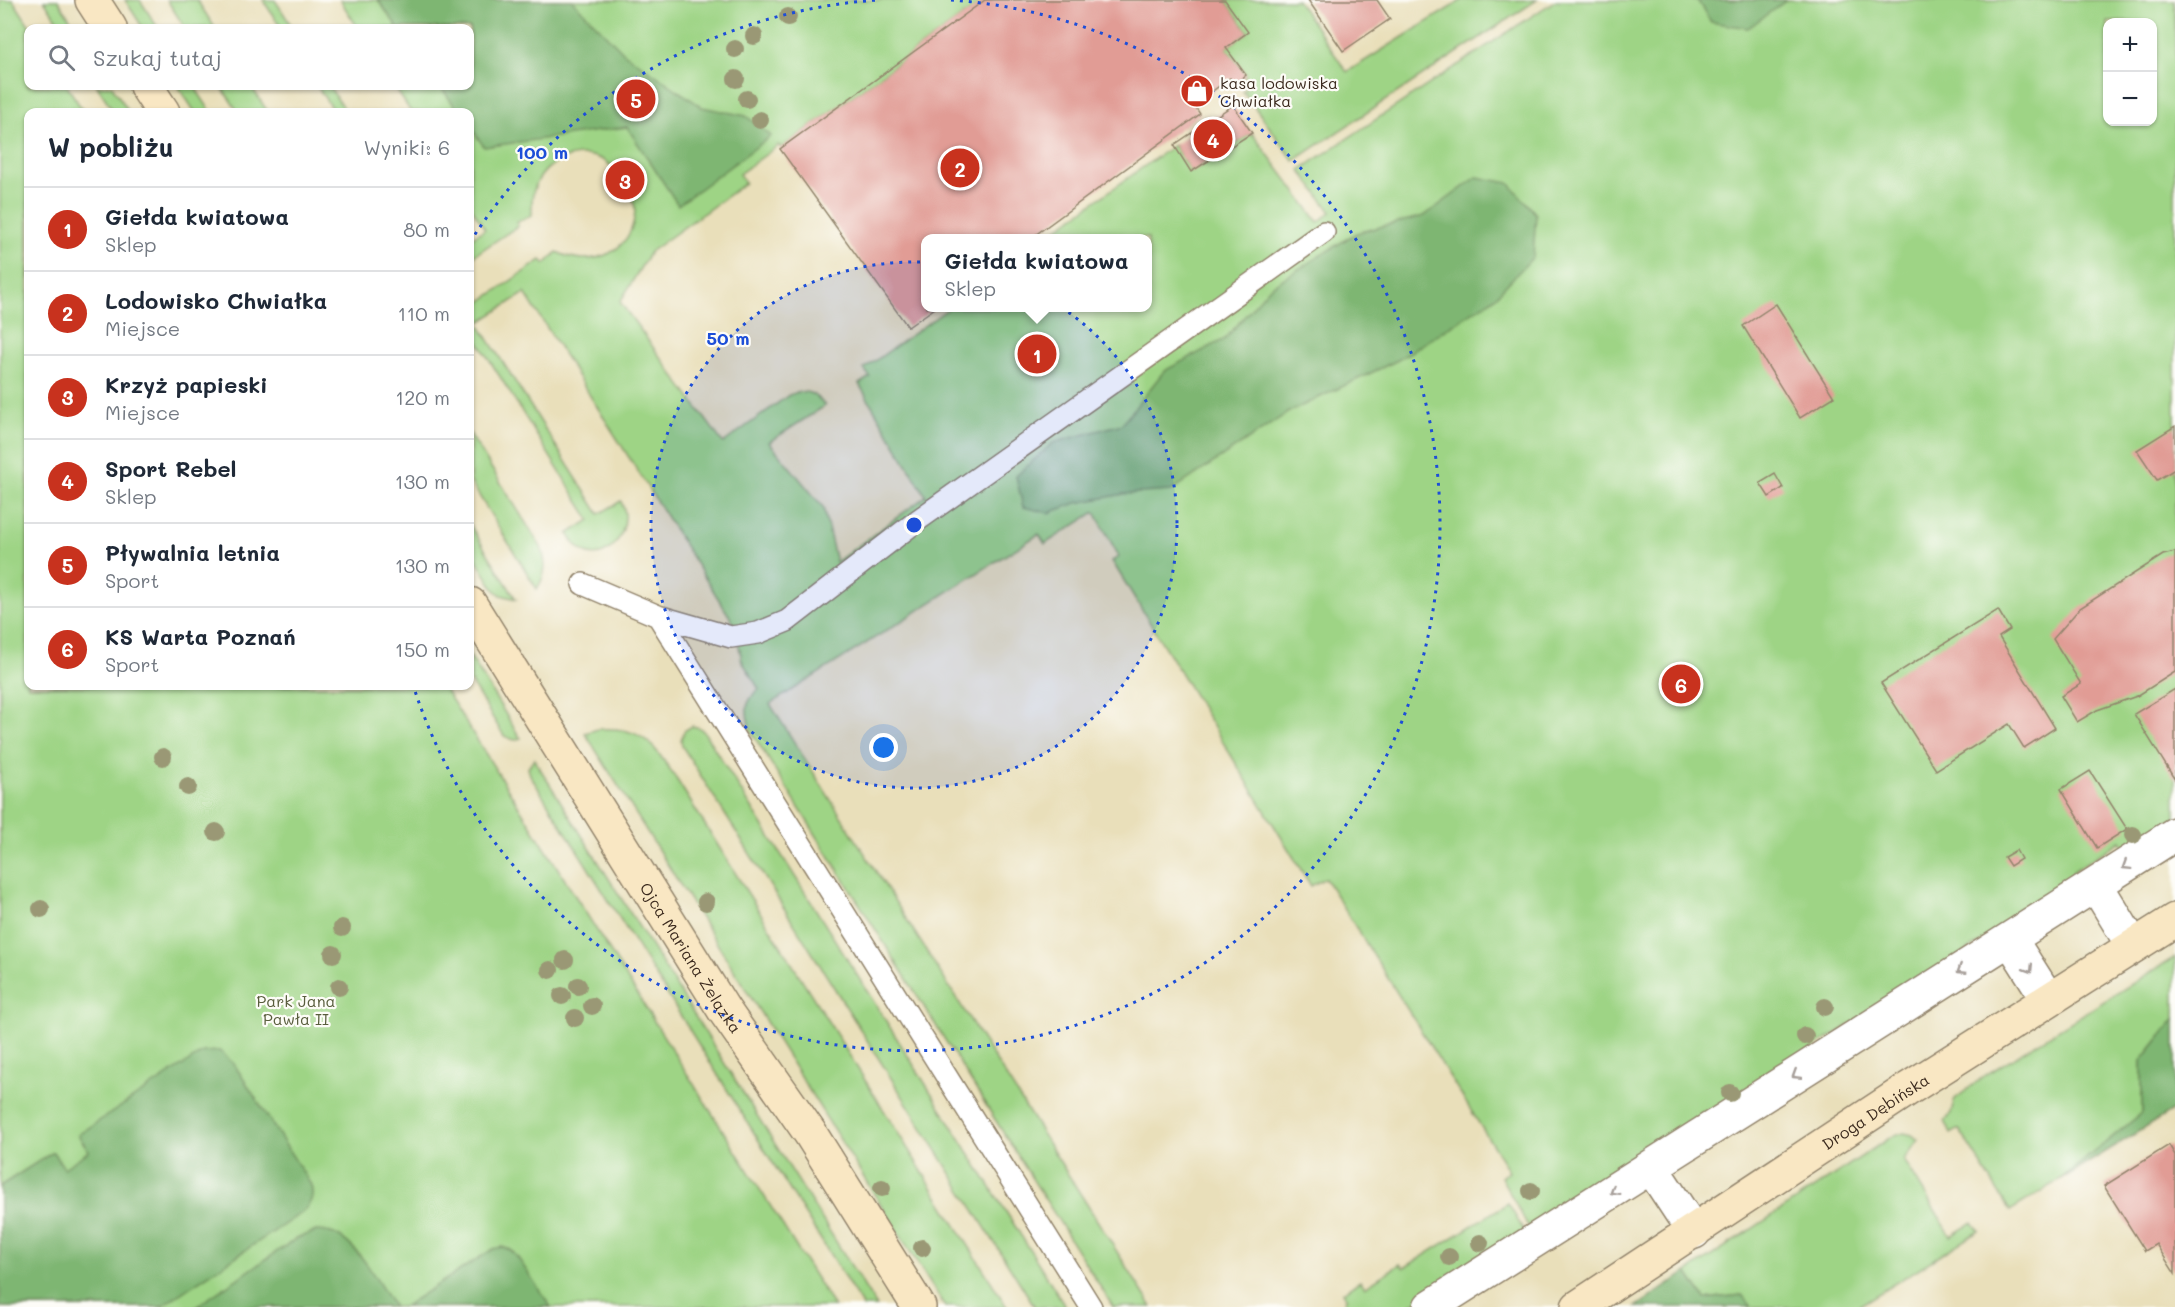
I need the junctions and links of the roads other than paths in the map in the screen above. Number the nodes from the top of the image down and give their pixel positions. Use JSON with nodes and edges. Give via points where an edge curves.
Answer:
{"nodes":[{"id":1,"x":92,"y":0,"type":"edge"},
{"id":2,"x":107,"y":24,"type":"edge"},
{"id":3,"x":149,"y":90,"type":"edge"},
{"id":4,"x":160,"y":108,"type":"edge"},
{"id":5,"x":1324,"y":232,"type":"dead end"},
{"id":6,"x":583,"y":584,"type":"dead end"},
{"id":7,"x":474,"y":610,"type":"edge"},
{"id":8,"x":658,"y":616,"type":"junction"},
{"id":9,"x":2175,"y":834,"type":"edge"},
{"id":10,"x":2096,"y":885,"type":"junction"},
{"id":11,"x":2175,"y":920,"type":"edge"},
{"id":12,"x":2010,"y":939,"type":"junction"},
{"id":13,"x":2133,"y":946,"type":"junction"},
{"id":14,"x":2048,"y":999,"type":"junction"},
{"id":15,"x":1651,"y":1167,"type":"junction"},
{"id":16,"x":1694,"y":1232,"type":"junction"},
{"id":17,"x":919,"y":1307,"type":"edge"},
{"id":18,"x":1091,"y":1307,"type":"edge"},
{"id":19,"x":1430,"y":1307,"type":"edge"},
{"id":20,"x":1578,"y":1307,"type":"edge"}],
"edges":[{"from":1,"to":2,"type":"street"},
{"from":3,"to":4,"type":"street"},
{"from":5,"to":8,"type":"lane","via":[[896,536],[787,621],[758,633],[730,637]]},
{"from":6,"to":8,"type":"lane"},
{"from":7,"to":17,"type":"street","name":"Ojca Mariana Żelazka","via":[[724,1010],[810,1133]]},
{"from":8,"to":18,"type":"lane"},
{"from":9,"to":10,"type":"street","one_way":true},
{"from":10,"to":12,"type":"street"},
{"from":10,"to":13,"type":"street"},
{"from":11,"to":13,"type":"street","name":"Droga Dębińska"},
{"from":12,"to":14,"type":"street","one_way":true},
{"from":12,"to":15,"type":"street","one_way":true},
{"from":13,"to":14,"type":"street","name":"Droga Dębińska"},
{"from":14,"to":16,"type":"street","name":"Droga Dębińska"},
{"from":15,"to":16,"type":"street"},
{"from":15,"to":19,"type":"street","one_way":true},
{"from":16,"to":20,"type":"street","name":"Droga Dębińska"}]}
